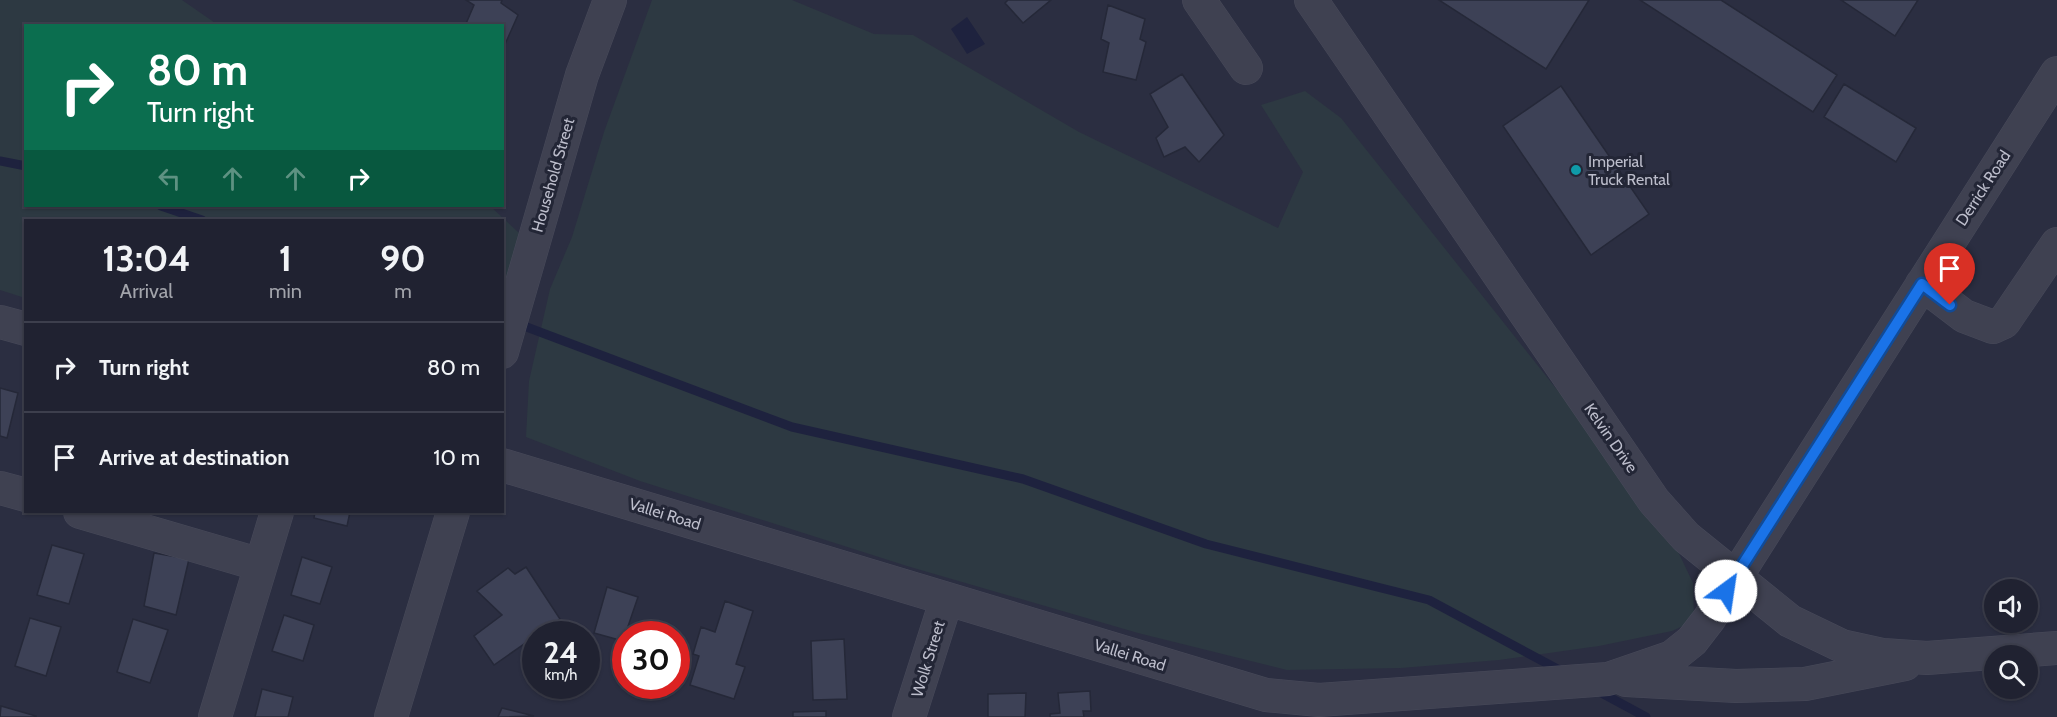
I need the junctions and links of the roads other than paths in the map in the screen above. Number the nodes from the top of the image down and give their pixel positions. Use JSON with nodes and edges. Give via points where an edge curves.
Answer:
{"nodes":[{"id":1,"x":610,"y":0,"type":"edge"},
{"id":2,"x":1199,"y":0,"type":"edge"},
{"id":3,"x":1311,"y":0,"type":"edge"},
{"id":4,"x":1246,"y":68,"type":"dead end"},
{"id":5,"x":2057,"y":72,"type":"edge"},
{"id":6,"x":2057,"y":244,"type":"edge"},
{"id":7,"x":1922,"y":284,"type":"junction"},
{"id":8,"x":0,"y":321,"type":"edge"},
{"id":9,"x":24,"y":328,"type":"edge"},
{"id":10,"x":505,"y":342,"type":"edge"},
{"id":11,"x":504,"y":466,"type":"edge"},
{"id":12,"x":0,"y":488,"type":"edge"},
{"id":13,"x":24,"y":494,"type":"edge"},
{"id":14,"x":83,"y":513,"type":"edge"},
{"id":15,"x":277,"y":513,"type":"edge"},
{"id":16,"x":453,"y":513,"type":"edge"},
{"id":17,"x":261,"y":565,"type":"junction"},
{"id":18,"x":1734,"y":577,"type":"junction"},
{"id":19,"x":946,"y":601,"type":"junction"},
{"id":20,"x":2057,"y":648,"type":"edge"},
{"id":21,"x":1927,"y":658,"type":"junction"},
{"id":22,"x":1608,"y":679,"type":"junction"},
{"id":23,"x":1288,"y":708,"type":"edge"},
{"id":24,"x":215,"y":717,"type":"edge"},
{"id":25,"x":391,"y":717,"type":"edge"},
{"id":26,"x":909,"y":717,"type":"edge"}],
"edges":[{"from":1,"to":10,"type":"street","name":"Household Street","via":[[582,75]]},
{"from":2,"to":4,"type":"street"},
{"from":3,"to":18,"type":"street","name":"Kelvin Drive","via":[[1654,501],[1686,537]]},
{"from":5,"to":7,"type":"street","name":"Derrick Road"},
{"from":6,"to":7,"type":"street","via":[[2004,322],[1993,327],[1964,316]]},
{"from":7,"to":18,"type":"street","name":"Derrick Road"},
{"from":8,"to":9,"type":"street"},
{"from":11,"to":19,"type":"street","name":"Vallei Road"},
{"from":12,"to":13,"type":"street"},
{"from":14,"to":17,"type":"street"},
{"from":15,"to":17,"type":"street"},
{"from":16,"to":25,"type":"street"},
{"from":17,"to":24,"type":"street"},
{"from":18,"to":21,"type":"street","name":"Kelvin Drive","via":[[1790,621],[1832,642],[1883,655]]},
{"from":18,"to":22,"type":"street","name":"Vallei Road","via":[[1692,641],[1672,657]]},
{"from":19,"to":23,"type":"street","name":"Vallei Road","via":[[1236,687]]},
{"from":19,"to":26,"type":"street","name":"Wolk Street"},
{"from":20,"to":21,"type":"street","name":"Kelvin Drive"},
{"from":21,"to":22,"type":"street","via":[[1805,684],[1736,686]]},
{"from":22,"to":23,"type":"street","name":"Vallei Road","via":[[1362,698]]}]}
